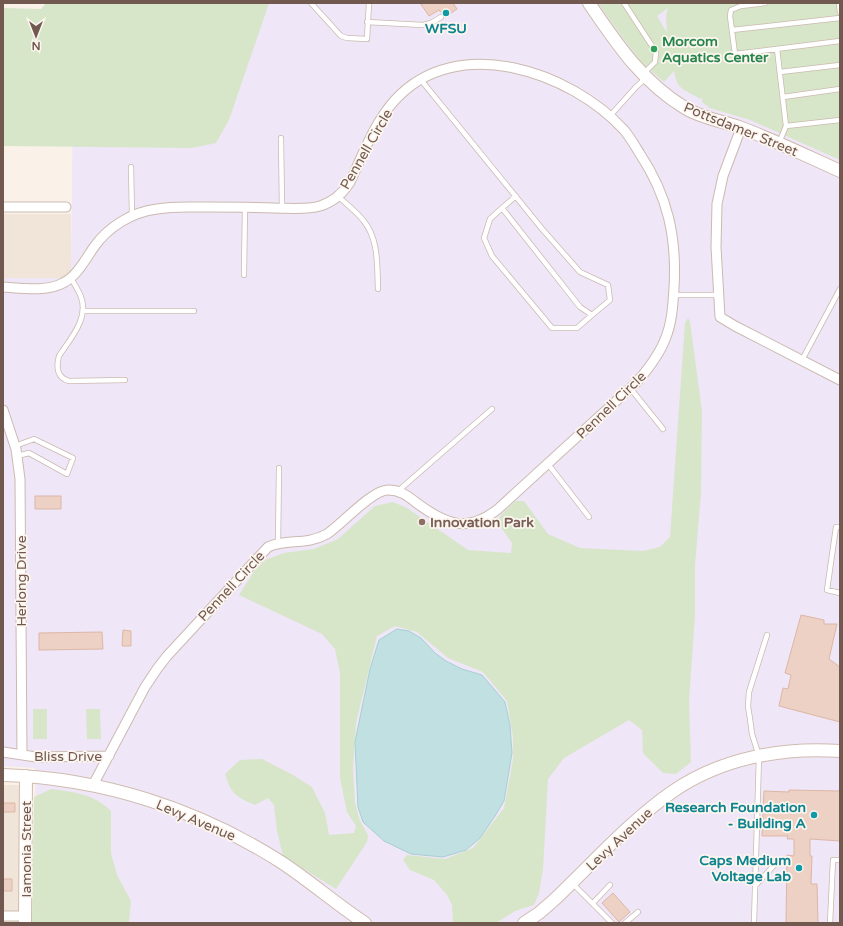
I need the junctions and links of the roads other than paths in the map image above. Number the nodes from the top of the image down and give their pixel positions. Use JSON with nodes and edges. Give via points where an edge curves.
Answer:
{"nodes":[{"id":1,"x":311,"y":3,"type":"edge"},
{"id":2,"x":369,"y":3,"type":"edge"},
{"id":3,"x":589,"y":3,"type":"edge"},
{"id":4,"x":624,"y":3,"type":"edge"},
{"id":5,"x":765,"y":3,"type":"edge"},
{"id":6,"x":839,"y":3,"type":"edge"},
{"id":7,"x":840,"y":12,"type":"edge"},
{"id":8,"x":441,"y":17,"type":"dead end"},
{"id":9,"x":840,"y":18,"type":"edge"},
{"id":10,"x":368,"y":22,"type":"junction"},
{"id":11,"x":732,"y":30,"type":"junction"},
{"id":12,"x":840,"y":41,"type":"edge"},
{"id":13,"x":777,"y":49,"type":"junction"},
{"id":14,"x":840,"y":65,"type":"edge"},
{"id":15,"x":780,"y":72,"type":"junction"},
{"id":16,"x":644,"y":76,"type":"junction"},
{"id":17,"x":421,"y":80,"type":"junction"},
{"id":18,"x":840,"y":90,"type":"edge"},
{"id":19,"x":783,"y":97,"type":"junction"},
{"id":20,"x":609,"y":117,"type":"junction"},
{"id":21,"x":840,"y":120,"type":"edge"},
{"id":22,"x":786,"y":126,"type":"junction"},
{"id":23,"x":741,"y":128,"type":"junction"},
{"id":24,"x":281,"y":138,"type":"dead end"},
{"id":25,"x":779,"y":144,"type":"junction"},
{"id":26,"x":131,"y":167,"type":"dead end"},
{"id":27,"x":840,"y":171,"type":"edge"},
{"id":28,"x":338,"y":196,"type":"junction"},
{"id":29,"x":516,"y":196,"type":"junction"},
{"id":30,"x":3,"y":207,"type":"edge"},
{"id":31,"x":66,"y":207,"type":"dead end"},
{"id":32,"x":245,"y":207,"type":"junction"},
{"id":33,"x":282,"y":208,"type":"junction"},
{"id":34,"x":502,"y":208,"type":"junction"},
{"id":35,"x":132,"y":216,"type":"junction"},
{"id":36,"x":244,"y":275,"type":"dead end"},
{"id":37,"x":70,"y":278,"type":"junction"},
{"id":38,"x":3,"y":288,"type":"edge"},
{"id":39,"x":378,"y":289,"type":"dead end"},
{"id":40,"x":840,"y":289,"type":"edge"},
{"id":41,"x":674,"y":295,"type":"junction"},
{"id":42,"x":718,"y":295,"type":"junction"},
{"id":43,"x":83,"y":311,"type":"junction"},
{"id":44,"x":194,"y":311,"type":"dead end"},
{"id":45,"x":592,"y":315,"type":"junction"},
{"id":46,"x":802,"y":360,"type":"junction"},
{"id":47,"x":125,"y":380,"type":"dead end"},
{"id":48,"x":840,"y":380,"type":"edge"},
{"id":49,"x":630,"y":388,"type":"junction"},
{"id":50,"x":492,"y":409,"type":"dead end"},
{"id":51,"x":3,"y":410,"type":"edge"},
{"id":52,"x":663,"y":429,"type":"dead end"},
{"id":53,"x":15,"y":446,"type":"junction"},
{"id":54,"x":17,"y":456,"type":"junction"},
{"id":55,"x":548,"y":464,"type":"junction"},
{"id":56,"x":279,"y":468,"type":"dead end"},
{"id":57,"x":398,"y":491,"type":"junction"},
{"id":58,"x":589,"y":517,"type":"dead end"},
{"id":59,"x":840,"y":527,"type":"edge"},
{"id":60,"x":278,"y":543,"type":"junction"},
{"id":61,"x":840,"y":593,"type":"edge"},
{"id":62,"x":767,"y":635,"type":"dead end"},
{"id":63,"x":840,"y":751,"type":"edge"},
{"id":64,"x":3,"y":752,"type":"edge"},
{"id":65,"x":22,"y":755,"type":"junction"},
{"id":66,"x":109,"y":756,"type":"junction"},
{"id":67,"x":759,"y":756,"type":"junction"},
{"id":68,"x":3,"y":775,"type":"edge"},
{"id":69,"x":26,"y":776,"type":"junction"},
{"id":70,"x":94,"y":785,"type":"junction"},
{"id":71,"x":779,"y":860,"type":"dead end"},
{"id":72,"x":840,"y":860,"type":"edge"},
{"id":73,"x":572,"y":883,"type":"junction"},
{"id":74,"x":610,"y":885,"type":"dead end"},
{"id":75,"x":755,"y":886,"type":"junction"},
{"id":76,"x":592,"y":903,"type":"junction"},
{"id":77,"x":638,"y":912,"type":"dead end"},
{"id":78,"x":3,"y":916,"type":"edge"},
{"id":79,"x":25,"y":919,"type":"edge"},
{"id":80,"x":365,"y":923,"type":"edge"},
{"id":81,"x":524,"y":923,"type":"edge"},
{"id":82,"x":612,"y":923,"type":"edge"},
{"id":83,"x":625,"y":923,"type":"edge"},
{"id":84,"x":754,"y":923,"type":"edge"},
{"id":85,"x":830,"y":923,"type":"edge"}],
"edges":[{"from":1,"to":10,"type":"lane","via":[[341,36],[347,38],[366,39]]},
{"from":2,"to":10,"type":"lane"},
{"from":3,"to":16,"type":"street","name":"Pottsdamer Street","via":[[624,54]]},
{"from":4,"to":16,"type":"lane","via":[[656,52],[655,62]]},
{"from":5,"to":11,"type":"lane","via":[[731,10]]},
{"from":6,"to":7,"type":"lane"},
{"from":8,"to":10,"type":"lane","via":[[424,25]]},
{"from":9,"to":11,"type":"lane"},
{"from":11,"to":13,"type":"lane","via":[[735,54]]},
{"from":12,"to":13,"type":"lane"},
{"from":13,"to":15,"type":"lane"},
{"from":14,"to":15,"type":"lane"},
{"from":15,"to":19,"type":"lane"},
{"from":16,"to":20,"type":"lane"},
{"from":16,"to":23,"type":"street","name":"Pottsdamer Street","via":[[686,109]]},
{"from":17,"to":20,"type":"street","name":"Pennell Circle","via":[[440,71],[467,65],[510,67],[572,89]]},
{"from":17,"to":28,"type":"street","name":"Pennell Circle","via":[[406,90],[388,109],[350,182]]},
{"from":17,"to":29,"type":"lane"},
{"from":18,"to":19,"type":"lane"},
{"from":19,"to":22,"type":"lane"},
{"from":20,"to":41,"type":"street","name":"Pennell Circle","via":[[625,132],[650,170],[665,204],[674,252]]},
{"from":21,"to":22,"type":"lane"},
{"from":22,"to":25,"type":"lane"},
{"from":23,"to":25,"type":"street","name":"Pottsdamer Street"},
{"from":23,"to":42,"type":"street","via":[[722,176],[717,204]]},
{"from":24,"to":33,"type":"lane"},
{"from":25,"to":27,"type":"street","name":"Pottsdamer Street"},
{"from":26,"to":35,"type":"lane"},
{"from":28,"to":33,"type":"street","name":"Pennell Circle","via":[[319,206]]},
{"from":28,"to":39,"type":"lane","via":[[363,220],[373,236]]},
{"from":29,"to":34,"type":"lane"},
{"from":29,"to":45,"type":"lane","via":[[580,272],[608,285],[610,300]]},
{"from":30,"to":31,"type":"street"},
{"from":32,"to":33,"type":"street","name":"Pennell Circle"},
{"from":32,"to":35,"type":"street","name":"Pennell Circle","via":[[168,207]]},
{"from":32,"to":36,"type":"lane"},
{"from":34,"to":45,"type":"lane","via":[[580,307]]},
{"from":34,"to":45,"type":"lane","via":[[490,219],[484,238],[492,256],[552,328],[577,328]]},
{"from":35,"to":37,"type":"street","name":"Pennell Circle","via":[[102,237]]},
{"from":37,"to":38,"type":"street","name":"Pennell Circle","via":[[50,287]]},
{"from":37,"to":43,"type":"lane","via":[[81,297]]},
{"from":40,"to":46,"type":"lane"},
{"from":41,"to":42,"type":"lane"},
{"from":41,"to":49,"type":"street","name":"Pennell Circle","via":[[670,325],[660,350],[646,372]]},
{"from":42,"to":46,"type":"street","via":[[720,316]]},
{"from":43,"to":44,"type":"lane"},
{"from":43,"to":47,"type":"lane","via":[[80,322],[59,356],[58,368],[61,377],[69,381]]},
{"from":46,"to":48,"type":"street"},
{"from":49,"to":52,"type":"lane"},
{"from":49,"to":55,"type":"street","name":"Pennell Circle"},
{"from":50,"to":57,"type":"lane"},
{"from":51,"to":53,"type":"street","name":"Herlong Drive"},
{"from":53,"to":54,"type":"street","name":"Herlong Drive"},
{"from":53,"to":54,"type":"lane","via":[[34,439],[73,458],[67,474],[29,453]]},
{"from":54,"to":65,"type":"street","name":"Herlong Drive","via":[[20,479]]},
{"from":55,"to":57,"type":"street","name":"Pennell Circle","via":[[498,510],[483,520],[474,522],[447,521]]},
{"from":55,"to":58,"type":"lane"},
{"from":56,"to":60,"type":"lane"},
{"from":57,"to":60,"type":"street","name":"Pennell Circle","via":[[380,492],[321,537],[308,541]]},
{"from":59,"to":61,"type":"lane","via":[[836,527],[827,590]]},
{"from":60,"to":66,"type":"street","name":"Pennell Circle","via":[[264,550],[162,662],[148,682]]},
{"from":62,"to":67,"type":"lane","via":[[749,692],[748,706],[752,734]]},
{"from":63,"to":67,"type":"street","name":"Levy Avenue","via":[[798,750]]},
{"from":64,"to":65,"type":"street","name":"Bliss Drive"},
{"from":65,"to":66,"type":"street","name":"Bliss Drive"},
{"from":66,"to":70,"type":"street","name":"Pennell Circle"},
{"from":67,"to":73,"type":"street","name":"Levy Avenue","via":[[712,770],[673,792],[628,828]]},
{"from":67,"to":75,"type":"lane"},
{"from":68,"to":69,"type":"street","name":"Levy Avenue"},
{"from":69,"to":70,"type":"street","name":"Levy Avenue"},
{"from":69,"to":79,"type":"street","name":"Iamonia Street"},
{"from":70,"to":80,"type":"street","name":"Levy Avenue","via":[[161,804],[231,834],[282,863]]},
{"from":71,"to":75,"type":"lane"},
{"from":72,"to":85,"type":"lane","via":[[833,860]]},
{"from":73,"to":76,"type":"lane"},
{"from":73,"to":81,"type":"street","name":"Levy Avenue"},
{"from":74,"to":76,"type":"lane"},
{"from":75,"to":84,"type":"lane"},
{"from":76,"to":82,"type":"lane"},
{"from":77,"to":83,"type":"lane"},
{"from":78,"to":79,"type":"street"}]}
